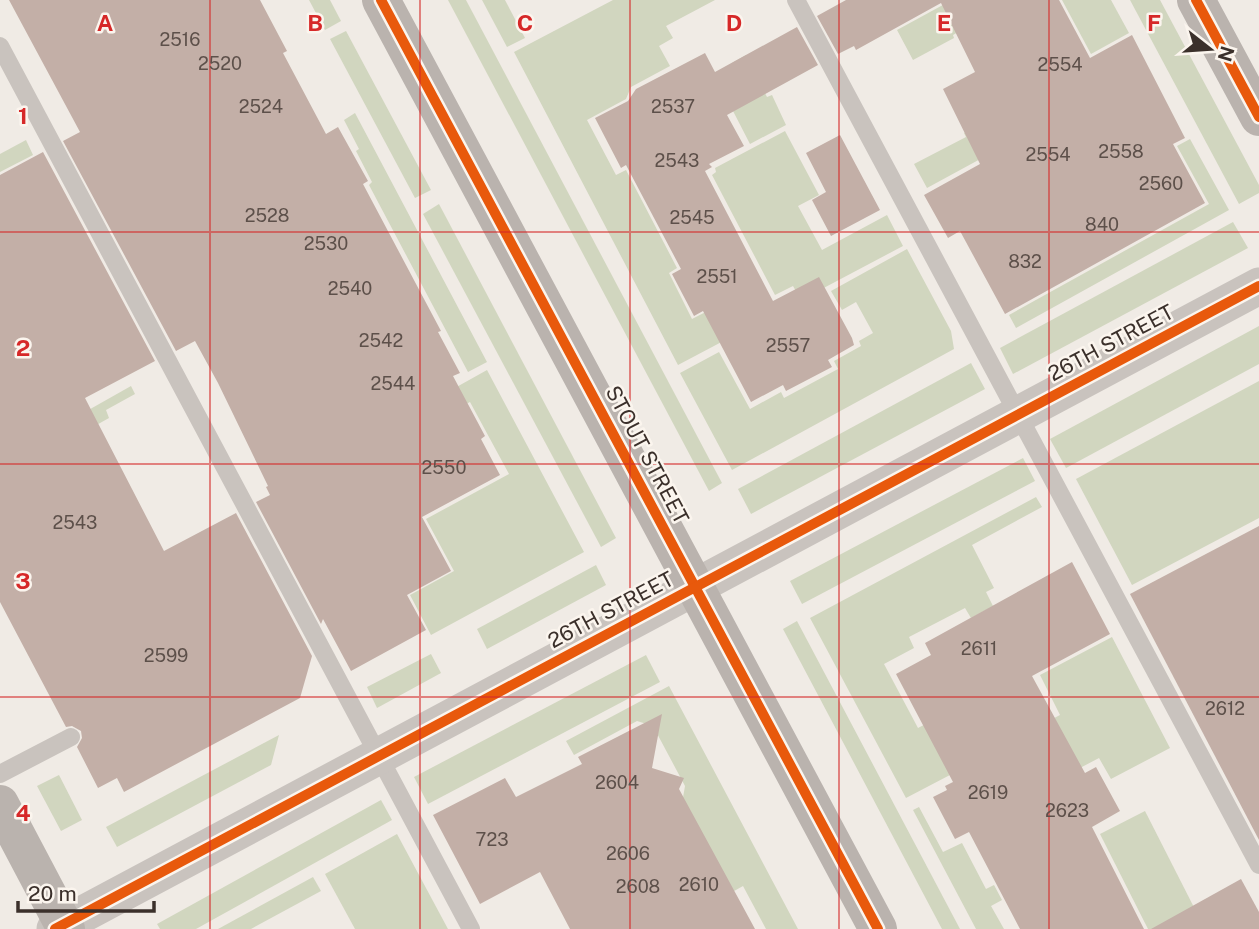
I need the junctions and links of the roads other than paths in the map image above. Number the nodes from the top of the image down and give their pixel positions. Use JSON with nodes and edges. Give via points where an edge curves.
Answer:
{"nodes":[{"id":1,"x":381,"y":0,"type":"edge"},
{"id":2,"x":796,"y":0,"type":"edge"},
{"id":3,"x":1196,"y":0,"type":"edge"},
{"id":4,"x":0,"y":46,"type":"edge"},
{"id":5,"x":1259,"y":117,"type":"edge"},
{"id":6,"x":1259,"y":286,"type":"edge"},
{"id":7,"x":1018,"y":414,"type":"junction"},
{"id":8,"x":695,"y":587,"type":"junction"},
{"id":9,"x":71,"y":737,"type":"dead end"},
{"id":10,"x":378,"y":756,"type":"junction"},
{"id":11,"x":0,"y":774,"type":"edge"},
{"id":12,"x":0,"y":804,"type":"edge"},
{"id":13,"x":1259,"y":866,"type":"edge"},
{"id":14,"x":62,"y":927,"type":"edge"},
{"id":15,"x":471,"y":929,"type":"edge"},
{"id":16,"x":877,"y":929,"type":"edge"}],
"edges":[{"from":1,"to":8,"type":"main road","name":"STOUT STREET"},
{"from":2,"to":7,"type":"lane"},
{"from":3,"to":5,"type":"main road"},
{"from":4,"to":10,"type":"lane"},
{"from":6,"to":7,"type":"street","name":"26TH STREET"},
{"from":7,"to":8,"type":"street","name":"26TH STREET"},
{"from":7,"to":13,"type":"lane"},
{"from":8,"to":10,"type":"street","name":"26TH STREET"},
{"from":8,"to":16,"type":"main road","name":"STOUT STREET"},
{"from":9,"to":11,"type":"lane"},
{"from":10,"to":14,"type":"street","name":"26TH STREET"},
{"from":10,"to":15,"type":"lane"},
{"from":12,"to":14,"type":"main road"}]}
